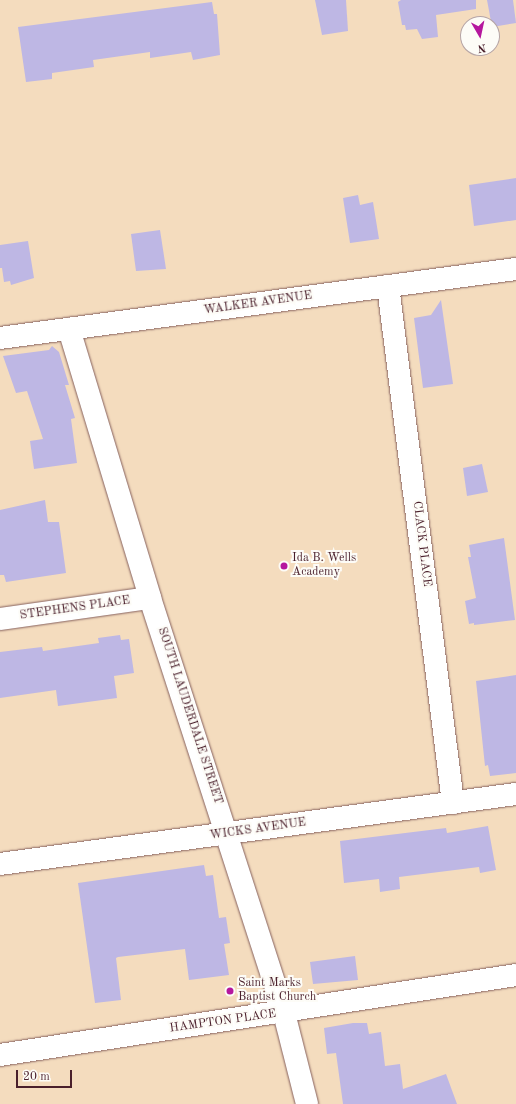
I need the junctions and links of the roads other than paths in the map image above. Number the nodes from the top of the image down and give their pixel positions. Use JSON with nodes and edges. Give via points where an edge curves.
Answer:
{"nodes":[{"id":1,"x":516,"y":269,"type":"edge"},
{"id":2,"x":388,"y":286,"type":"junction"},
{"id":3,"x":69,"y":329,"type":"junction"},
{"id":4,"x":0,"y":338,"type":"edge"},
{"id":5,"x":150,"y":598,"type":"junction"},
{"id":6,"x":0,"y":619,"type":"edge"},
{"id":7,"x":516,"y":794,"type":"edge"},
{"id":8,"x":453,"y":803,"type":"junction"},
{"id":9,"x":228,"y":834,"type":"junction"},
{"id":10,"x":0,"y":864,"type":"edge"},
{"id":11,"x":516,"y":975,"type":"edge"},
{"id":12,"x":284,"y":1013,"type":"junction"},
{"id":13,"x":0,"y":1055,"type":"edge"},
{"id":14,"x":307,"y":1104,"type":"edge"}],
"edges":[{"from":1,"to":2,"type":"street","name":"WALKER AVENUE"},
{"from":2,"to":3,"type":"street","name":"WALKER AVENUE"},
{"from":2,"to":8,"type":"street","name":"CLACK PLACE"},
{"from":3,"to":4,"type":"street","name":"WALKER AVENUE"},
{"from":3,"to":5,"type":"street","name":"SOUTH LAUDERDALE STREET"},
{"from":5,"to":6,"type":"street","name":"STEPHENS PLACE"},
{"from":5,"to":9,"type":"street","name":"SOUTH LAUDERDALE STREET"},
{"from":7,"to":8,"type":"street","name":"WICKS AVENUE"},
{"from":8,"to":9,"type":"street","name":"WICKS AVENUE"},
{"from":9,"to":10,"type":"street","name":"WICKS AVENUE"},
{"from":9,"to":12,"type":"street","name":"SOUTH LAUDERDALE STREET"},
{"from":11,"to":12,"type":"street","name":"HAMPTON PLACE"},
{"from":12,"to":13,"type":"street","name":"HAMPTON PLACE"},
{"from":12,"to":14,"type":"street","name":"SOUTH LAUDERDALE STREET"}]}
